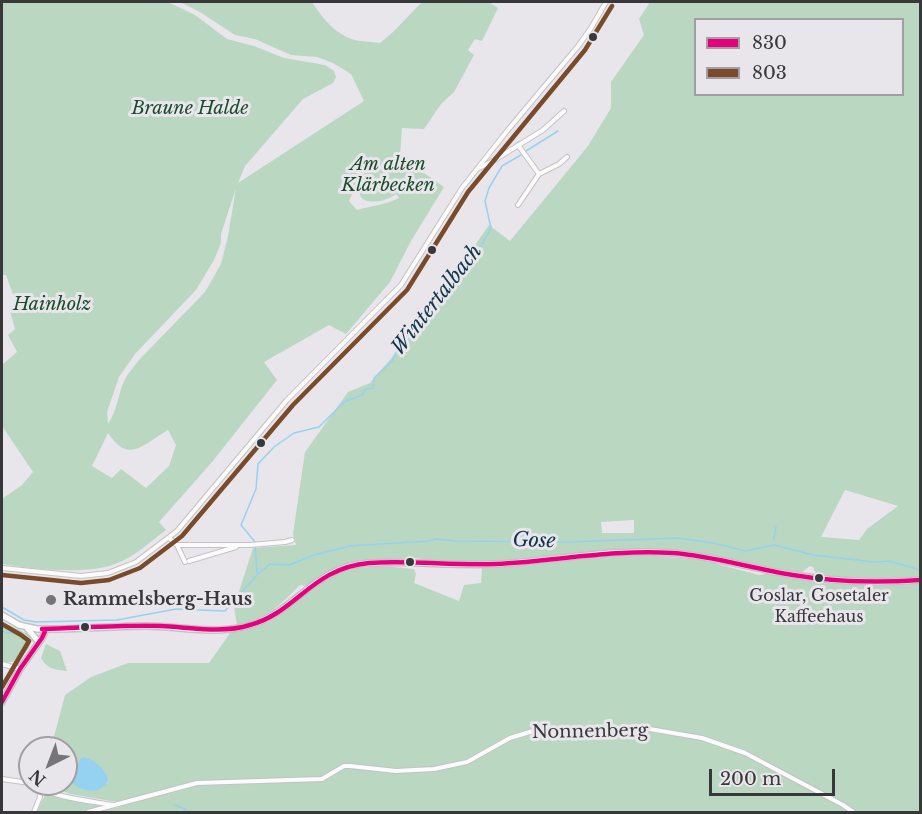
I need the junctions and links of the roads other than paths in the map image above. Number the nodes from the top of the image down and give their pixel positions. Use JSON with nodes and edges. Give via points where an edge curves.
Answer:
{"nodes":[{"id":1,"x":606,"y":2,"type":"edge"},
{"id":2,"x":564,"y":111,"type":"dead end"},
{"id":3,"x":518,"y":145,"type":"junction"},
{"id":4,"x":567,"y":157,"type":"dead end"},
{"id":5,"x":476,"y":169,"type":"junction"},
{"id":6,"x":539,"y":174,"type":"junction"},
{"id":7,"x":518,"y":205,"type":"dead end"},
{"id":8,"x":169,"y":538,"type":"junction"},
{"id":9,"x":292,"y":540,"type":"dead end"},
{"id":10,"x":242,"y":544,"type":"junction"},
{"id":11,"x":177,"y":545,"type":"junction"},
{"id":12,"x":2,"y":568,"type":"edge"},
{"id":13,"x":921,"y":580,"type":"edge"},
{"id":14,"x":2,"y":615,"type":"edge"},
{"id":15,"x":26,"y":627,"type":"junction"},
{"id":16,"x":44,"y":629,"type":"junction"},
{"id":17,"x":36,"y":643,"type":"junction"},
{"id":18,"x":2,"y":664,"type":"edge"},
{"id":19,"x":20,"y":669,"type":"junction"},
{"id":20,"x":2,"y":702,"type":"edge"},
{"id":21,"x":2,"y":779,"type":"edge"},
{"id":22,"x":18,"y":781,"type":"edge"},
{"id":23,"x":40,"y":796,"type":"edge"},
{"id":24,"x":64,"y":796,"type":"edge"},
{"id":25,"x":117,"y":806,"type":"junction"},
{"id":26,"x":34,"y":813,"type":"edge"},
{"id":27,"x":88,"y":813,"type":"edge"},
{"id":28,"x":853,"y":813,"type":"edge"}],
"edges":[{"from":1,"to":5,"type":"street","via":[[579,45]]},
{"from":2,"to":3,"type":"street"},
{"from":3,"to":5,"type":"street"},
{"from":3,"to":6,"type":"street"},
{"from":4,"to":6,"type":"street"},
{"from":5,"to":8,"type":"street","via":[[401,285],[287,400]]},
{"from":6,"to":7,"type":"street"},
{"from":8,"to":11,"type":"street"},
{"from":8,"to":12,"type":"street","via":[[121,570],[101,574],[81,576]]},
{"from":9,"to":10,"type":"street"},
{"from":10,"to":11,"type":"street"},
{"from":10,"to":11,"type":"street","via":[[187,561]]},
{"from":13,"to":16,"type":"main road","via":[[835,580],[705,557],[643,552],[605,552],[492,564],[370,563],[325,576],[275,614],[247,626]]},
{"from":14,"to":15,"type":"main road"},
{"from":15,"to":16,"type":"main road"},
{"from":15,"to":17,"type":"main road"},
{"from":16,"to":17,"type":"main road"},
{"from":17,"to":19,"type":"main road"},
{"from":18,"to":19,"type":"street"},
{"from":19,"to":20,"type":"main road"},
{"from":21,"to":22,"type":"street"},
{"from":23,"to":26,"type":"street"},
{"from":24,"to":25,"type":"street","name":"Nonnenberg"},
{"from":25,"to":27,"type":"street"},
{"from":25,"to":28,"type":"street","name":"Nonnenberg","via":[[197,783],[322,778],[344,766],[434,770],[477,758],[510,738],[533,731],[644,728],[702,738],[745,753]]}]}
